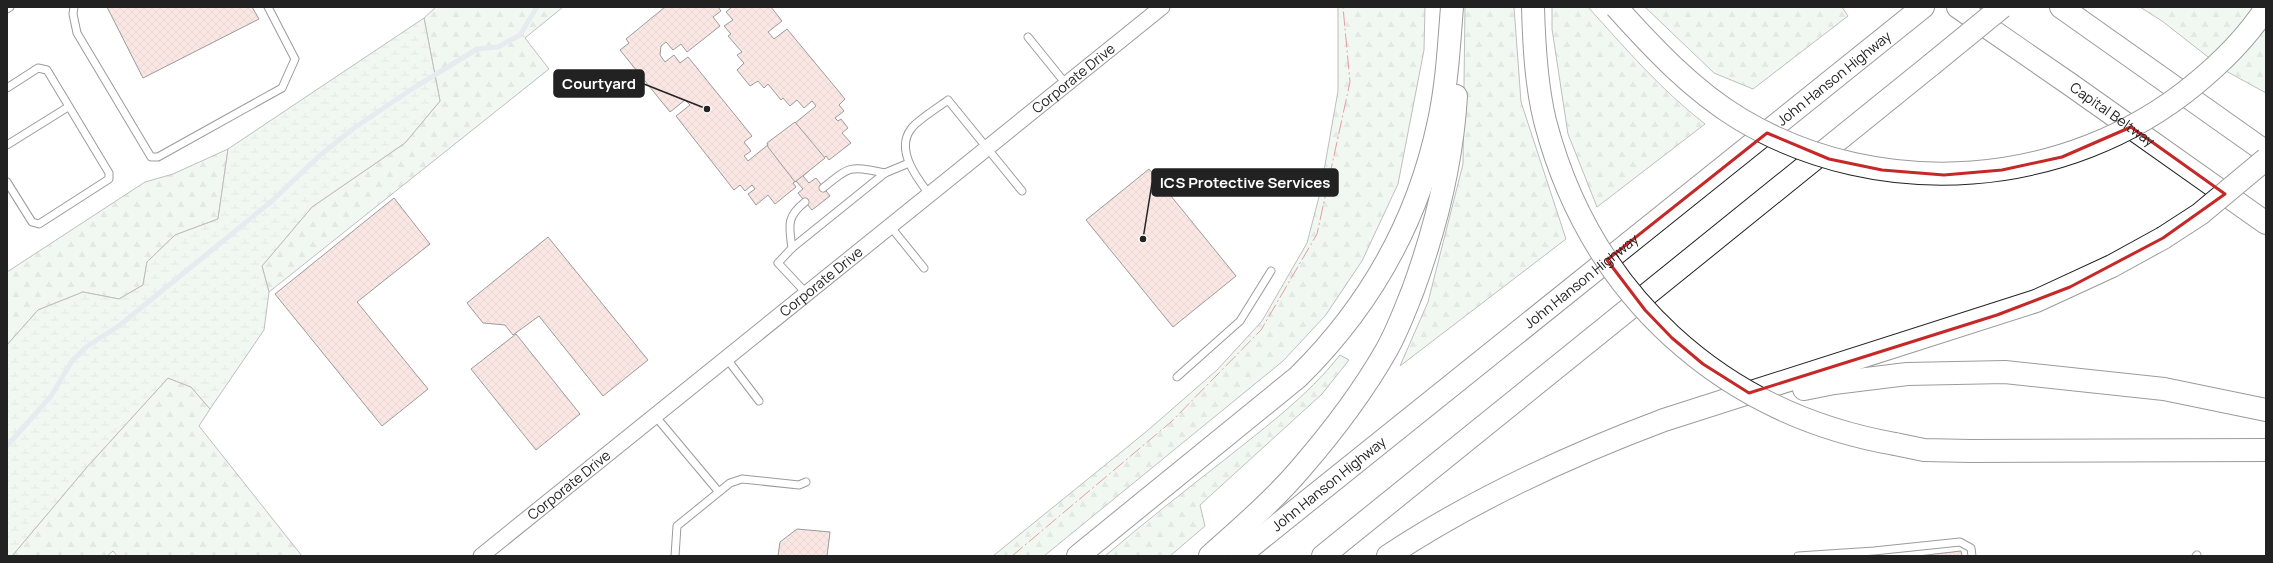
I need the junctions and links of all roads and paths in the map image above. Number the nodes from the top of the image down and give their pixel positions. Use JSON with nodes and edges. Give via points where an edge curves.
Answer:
{"nodes":[{"id":1,"x":10,"y":7,"type":"edge"},
{"id":2,"x":74,"y":7,"type":"edge"},
{"id":3,"x":268,"y":7,"type":"edge"},
{"id":4,"x":1162,"y":7,"type":"edge"},
{"id":5,"x":1452,"y":7,"type":"edge"},
{"id":6,"x":1533,"y":7,"type":"edge"},
{"id":7,"x":1616,"y":7,"type":"edge"},
{"id":8,"x":1923,"y":7,"type":"edge"},
{"id":9,"x":1958,"y":7,"type":"edge"},
{"id":10,"x":2002,"y":7,"type":"edge"},
{"id":11,"x":2062,"y":7,"type":"edge"},
{"id":12,"x":2266,"y":8,"type":"edge"},
{"id":13,"x":7,"y":9,"type":"edge"},
{"id":14,"x":1028,"y":37,"type":"dead end"},
{"id":15,"x":1066,"y":84,"type":"junction"},
{"id":16,"x":7,"y":88,"type":"edge"},
{"id":17,"x":68,"y":107,"type":"junction"},
{"id":18,"x":7,"y":145,"type":"edge"},
{"id":19,"x":986,"y":147,"type":"junction"},
{"id":20,"x":2266,"y":152,"type":"edge"},
{"id":21,"x":2266,"y":159,"type":"edge"},
{"id":22,"x":909,"y":163,"type":"junction"},
{"id":23,"x":885,"y":173,"type":"junction"},
{"id":24,"x":7,"y":182,"type":"edge"},
{"id":25,"x":823,"y":188,"type":"dead end"},
{"id":26,"x":1022,"y":191,"type":"dead end"},
{"id":27,"x":929,"y":194,"type":"junction"},
{"id":28,"x":805,"y":202,"type":"dead end"},
{"id":29,"x":2266,"y":223,"type":"edge"},
{"id":30,"x":890,"y":226,"type":"junction"},
{"id":31,"x":792,"y":248,"type":"junction"},
{"id":32,"x":924,"y":268,"type":"dead end"},
{"id":33,"x":1271,"y":272,"type":"dead end"},
{"id":34,"x":807,"y":294,"type":"junction"},
{"id":35,"x":727,"y":359,"type":"junction"},
{"id":36,"x":1177,"y":377,"type":"dead end"},
{"id":37,"x":759,"y":401,"type":"dead end"},
{"id":38,"x":2266,"y":410,"type":"edge"},
{"id":39,"x":656,"y":417,"type":"junction"},
{"id":40,"x":1664,"y":420,"type":"junction"},
{"id":41,"x":2266,"y":450,"type":"edge"},
{"id":42,"x":806,"y":482,"type":"dead end"},
{"id":43,"x":718,"y":491,"type":"junction"},
{"id":44,"x":481,"y":556,"type":"edge"},
{"id":45,"x":675,"y":556,"type":"edge"},
{"id":46,"x":1078,"y":556,"type":"edge"},
{"id":47,"x":1210,"y":556,"type":"edge"},
{"id":48,"x":1239,"y":556,"type":"edge"},
{"id":49,"x":1323,"y":556,"type":"edge"},
{"id":50,"x":1388,"y":556,"type":"edge"},
{"id":51,"x":1798,"y":556,"type":"edge"},
{"id":52,"x":1972,"y":556,"type":"edge"}],
"edges":[{"from":1,"to":13,"type":"lane"},
{"from":2,"to":3,"type":"lane","via":[[77,33],[151,158],[282,88],[295,59]]},
{"from":4,"to":15,"type":"street","name":"Corporate Drive"},
{"from":5,"to":46,"type":"highway","via":[[1439,121],[1428,165],[1415,204],[1397,244],[1354,315],[1328,348],[1298,377]]},
{"from":5,"to":47,"type":"highway","via":[[1457,77],[1454,128],[1438,214],[1405,310],[1387,349],[1364,387],[1332,430],[1260,511]]},
{"from":6,"to":41,"type":"highway","bridge":true,"via":[[1534,58],[1545,121],[1559,166],[1596,244],[1620,280],[1672,338],[1703,364],[1737,387],[1817,425],[1862,438],[1924,450]]},
{"from":7,"to":12,"type":"highway","bridge":true,"via":[[1652,46],[1699,90],[1740,119],[1780,140],[1836,160],[1882,170],[1944,175],[2002,170],[2062,157],[2118,134],[2168,106],[2210,72],[2240,41]]},
{"from":8,"to":48,"type":"highway","name":"John Hanson Highway"},
{"from":9,"to":29,"type":"highway","name":"Capital Beltway"},
{"from":10,"to":49,"type":"highway","bridge":true},
{"from":11,"to":20,"type":"highway"},
{"from":14,"to":15,"type":"lane"},
{"from":15,"to":19,"type":"street","name":"Corporate Drive"},
{"from":16,"to":17,"type":"lane","via":[[38,68],[47,70]]},
{"from":17,"to":18,"type":"lane"},
{"from":17,"to":24,"type":"lane","via":[[109,173],[109,179],[39,224],[32,222]]},
{"from":19,"to":22,"type":"lane","via":[[948,100],[910,129],[907,142]]},
{"from":19,"to":26,"type":"lane"},
{"from":19,"to":27,"type":"street","name":"Corporate Drive"},
{"from":21,"to":40,"type":"highway","bridge":true,"via":[[2200,214],[2163,238],[2112,266],[2036,301]]},
{"from":22,"to":23,"type":"lane"},
{"from":22,"to":27,"type":"lane","via":[[912,172]]},
{"from":23,"to":25,"type":"lane","via":[[854,167],[843,171]]},
{"from":23,"to":31,"type":"lane"},
{"from":27,"to":30,"type":"street","name":"Corporate Drive"},
{"from":28,"to":31,"type":"lane","via":[[791,216],[789,228]]},
{"from":30,"to":32,"type":"lane"},
{"from":30,"to":34,"type":"street","name":"Corporate Drive"},
{"from":31,"to":34,"type":"lane","via":[[778,263]]},
{"from":33,"to":36,"type":"lane","via":[[1240,321]]},
{"from":34,"to":35,"type":"street","name":"Corporate Drive"},
{"from":35,"to":37,"type":"lane"},
{"from":35,"to":39,"type":"street","name":"Corporate Drive"},
{"from":38,"to":40,"type":"highway","via":[[2164,389],[2005,372],[1907,374],[1834,383]]},
{"from":39,"to":43,"type":"lane"},
{"from":39,"to":44,"type":"street","name":"Corporate Drive"},
{"from":40,"to":50,"type":"highway","via":[[1556,464],[1465,510]]},
{"from":42,"to":43,"type":"lane","via":[[799,485],[742,480],[730,483]]},
{"from":43,"to":45,"type":"lane","via":[[677,526]]},
{"from":51,"to":52,"type":"lane","via":[[1960,542],[1971,548]]}]}
